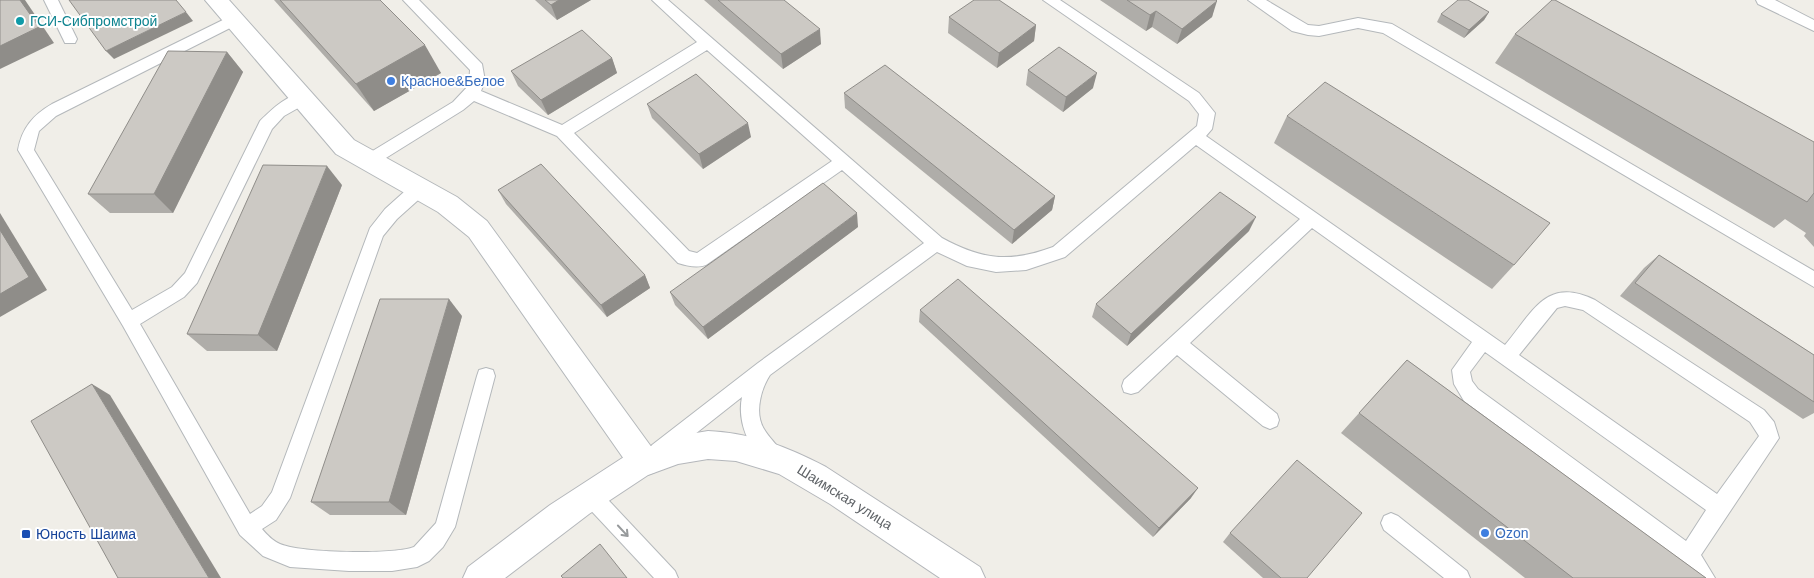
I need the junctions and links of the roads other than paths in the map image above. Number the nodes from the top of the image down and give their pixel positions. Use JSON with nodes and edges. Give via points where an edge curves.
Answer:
{"nodes":[{"id":1,"x":51,"y":0,"type":"edge"},
{"id":2,"x":216,"y":0,"type":"edge"},
{"id":3,"x":410,"y":0,"type":"edge"},
{"id":4,"x":659,"y":0,"type":"edge"},
{"id":5,"x":1050,"y":0,"type":"edge"},
{"id":6,"x":1255,"y":0,"type":"edge"},
{"id":7,"x":1763,"y":0,"type":"edge"},
{"id":8,"x":1781,"y":4,"type":"edge"},
{"id":9,"x":234,"y":20,"type":"junction"},
{"id":10,"x":1814,"y":26,"type":"edge"},
{"id":11,"x":70,"y":39,"type":"dead end"},
{"id":12,"x":707,"y":43,"type":"junction"},
{"id":13,"x":472,"y":94,"type":"junction"},
{"id":14,"x":302,"y":99,"type":"junction"},
{"id":15,"x":563,"y":132,"type":"junction"},
{"id":16,"x":1195,"y":136,"type":"junction"},
{"id":17,"x":367,"y":162,"type":"junction"},
{"id":18,"x":842,"y":162,"type":"junction"},
{"id":19,"x":420,"y":188,"type":"junction"},
{"id":20,"x":1311,"y":218,"type":"junction"},
{"id":21,"x":936,"y":243,"type":"junction"},
{"id":22,"x":1814,"y":280,"type":"edge"},
{"id":23,"x":129,"y":321,"type":"junction"},
{"id":24,"x":1483,"y":341,"type":"junction"},
{"id":25,"x":1178,"y":344,"type":"junction"},
{"id":26,"x":1506,"y":357,"type":"junction"},
{"id":27,"x":764,"y":369,"type":"junction"},
{"id":28,"x":486,"y":376,"type":"dead end"},
{"id":29,"x":1131,"y":386,"type":"dead end"},
{"id":30,"x":1270,"y":420,"type":"dead end"},
{"id":31,"x":774,"y":456,"type":"junction"},
{"id":32,"x":644,"y":462,"type":"junction"},
{"id":33,"x":590,"y":495,"type":"junction"},
{"id":34,"x":1718,"y":508,"type":"junction"},
{"id":35,"x":1391,"y":523,"type":"dead end"},
{"id":36,"x":248,"y":528,"type":"junction"},
{"id":37,"x":1689,"y":555,"type":"junction"},
{"id":38,"x":479,"y":578,"type":"edge"},
{"id":39,"x":668,"y":578,"type":"edge"},
{"id":40,"x":969,"y":578,"type":"edge"},
{"id":41,"x":1460,"y":578,"type":"edge"},
{"id":42,"x":1705,"y":578,"type":"edge"}],
"edges":[{"from":1,"to":11,"type":"lane"},
{"from":2,"to":9,"type":"street"},
{"from":3,"to":13,"type":"lane","via":[[478,68],[479,80]]},
{"from":4,"to":12,"type":"lane"},
{"from":5,"to":16,"type":"lane","via":[[1202,104],[1207,122]]},
{"from":6,"to":22,"type":"lane","via":[[1308,30],[1319,31],[1358,23],[1387,28]]},
{"from":7,"to":8,"type":"lane"},
{"from":8,"to":10,"type":"lane"},
{"from":9,"to":14,"type":"street"},
{"from":9,"to":23,"type":"lane","via":[[65,103],[41,118],[27,136],[26,150]]},
{"from":12,"to":15,"type":"lane"},
{"from":12,"to":18,"type":"lane"},
{"from":13,"to":15,"type":"lane"},
{"from":13,"to":17,"type":"lane"},
{"from":14,"to":17,"type":"street","via":[[346,147]]},
{"from":14,"to":23,"type":"lane","via":[[279,112],[266,125],[191,278],[178,292]]},
{"from":15,"to":18,"type":"lane","via":[[684,258],[700,260]]},
{"from":16,"to":20,"type":"lane"},
{"from":16,"to":21,"type":"lane","via":[[1059,252],[1035,262],[1010,266],[978,263],[955,255]]},
{"from":17,"to":19,"type":"street"},
{"from":18,"to":21,"type":"lane"},
{"from":19,"to":32,"type":"street","via":[[452,207],[478,229]]},
{"from":19,"to":36,"type":"lane","via":[[391,214],[376,233],[280,498],[269,513]]},
{"from":20,"to":24,"type":"lane"},
{"from":20,"to":25,"type":"lane"},
{"from":21,"to":27,"type":"lane"},
{"from":23,"to":36,"type":"lane"},
{"from":24,"to":26,"type":"lane"},
{"from":24,"to":37,"type":"lane","via":[[1461,370],[1463,384],[1471,396]]},
{"from":25,"to":29,"type":"lane"},
{"from":25,"to":30,"type":"lane"},
{"from":26,"to":34,"type":"lane"},
{"from":26,"to":34,"type":"lane","via":[[1551,303],[1560,298],[1574,298],[1757,416],[1767,428],[1769,438]]},
{"from":27,"to":31,"type":"lane","via":[[750,398],[749,417],[753,431]]},
{"from":27,"to":32,"type":"lane"},
{"from":28,"to":36,"type":"lane","via":[[445,527],[433,545],[415,558],[391,562],[281,555],[264,545]]},
{"from":31,"to":32,"type":"street","name":"Шаимская улица","via":[[726,446],[701,445],[677,449]]},
{"from":31,"to":40,"type":"street","name":"Шаимская улица","via":[[808,471]]},
{"from":32,"to":33,"type":"street","name":"Шаимская улица"},
{"from":33,"to":38,"type":"street","name":"Шаимская улица"},
{"from":33,"to":39,"type":"lane","one_way":true},
{"from":34,"to":37,"type":"lane"},
{"from":35,"to":41,"type":"lane"},
{"from":37,"to":42,"type":"lane"}]}
